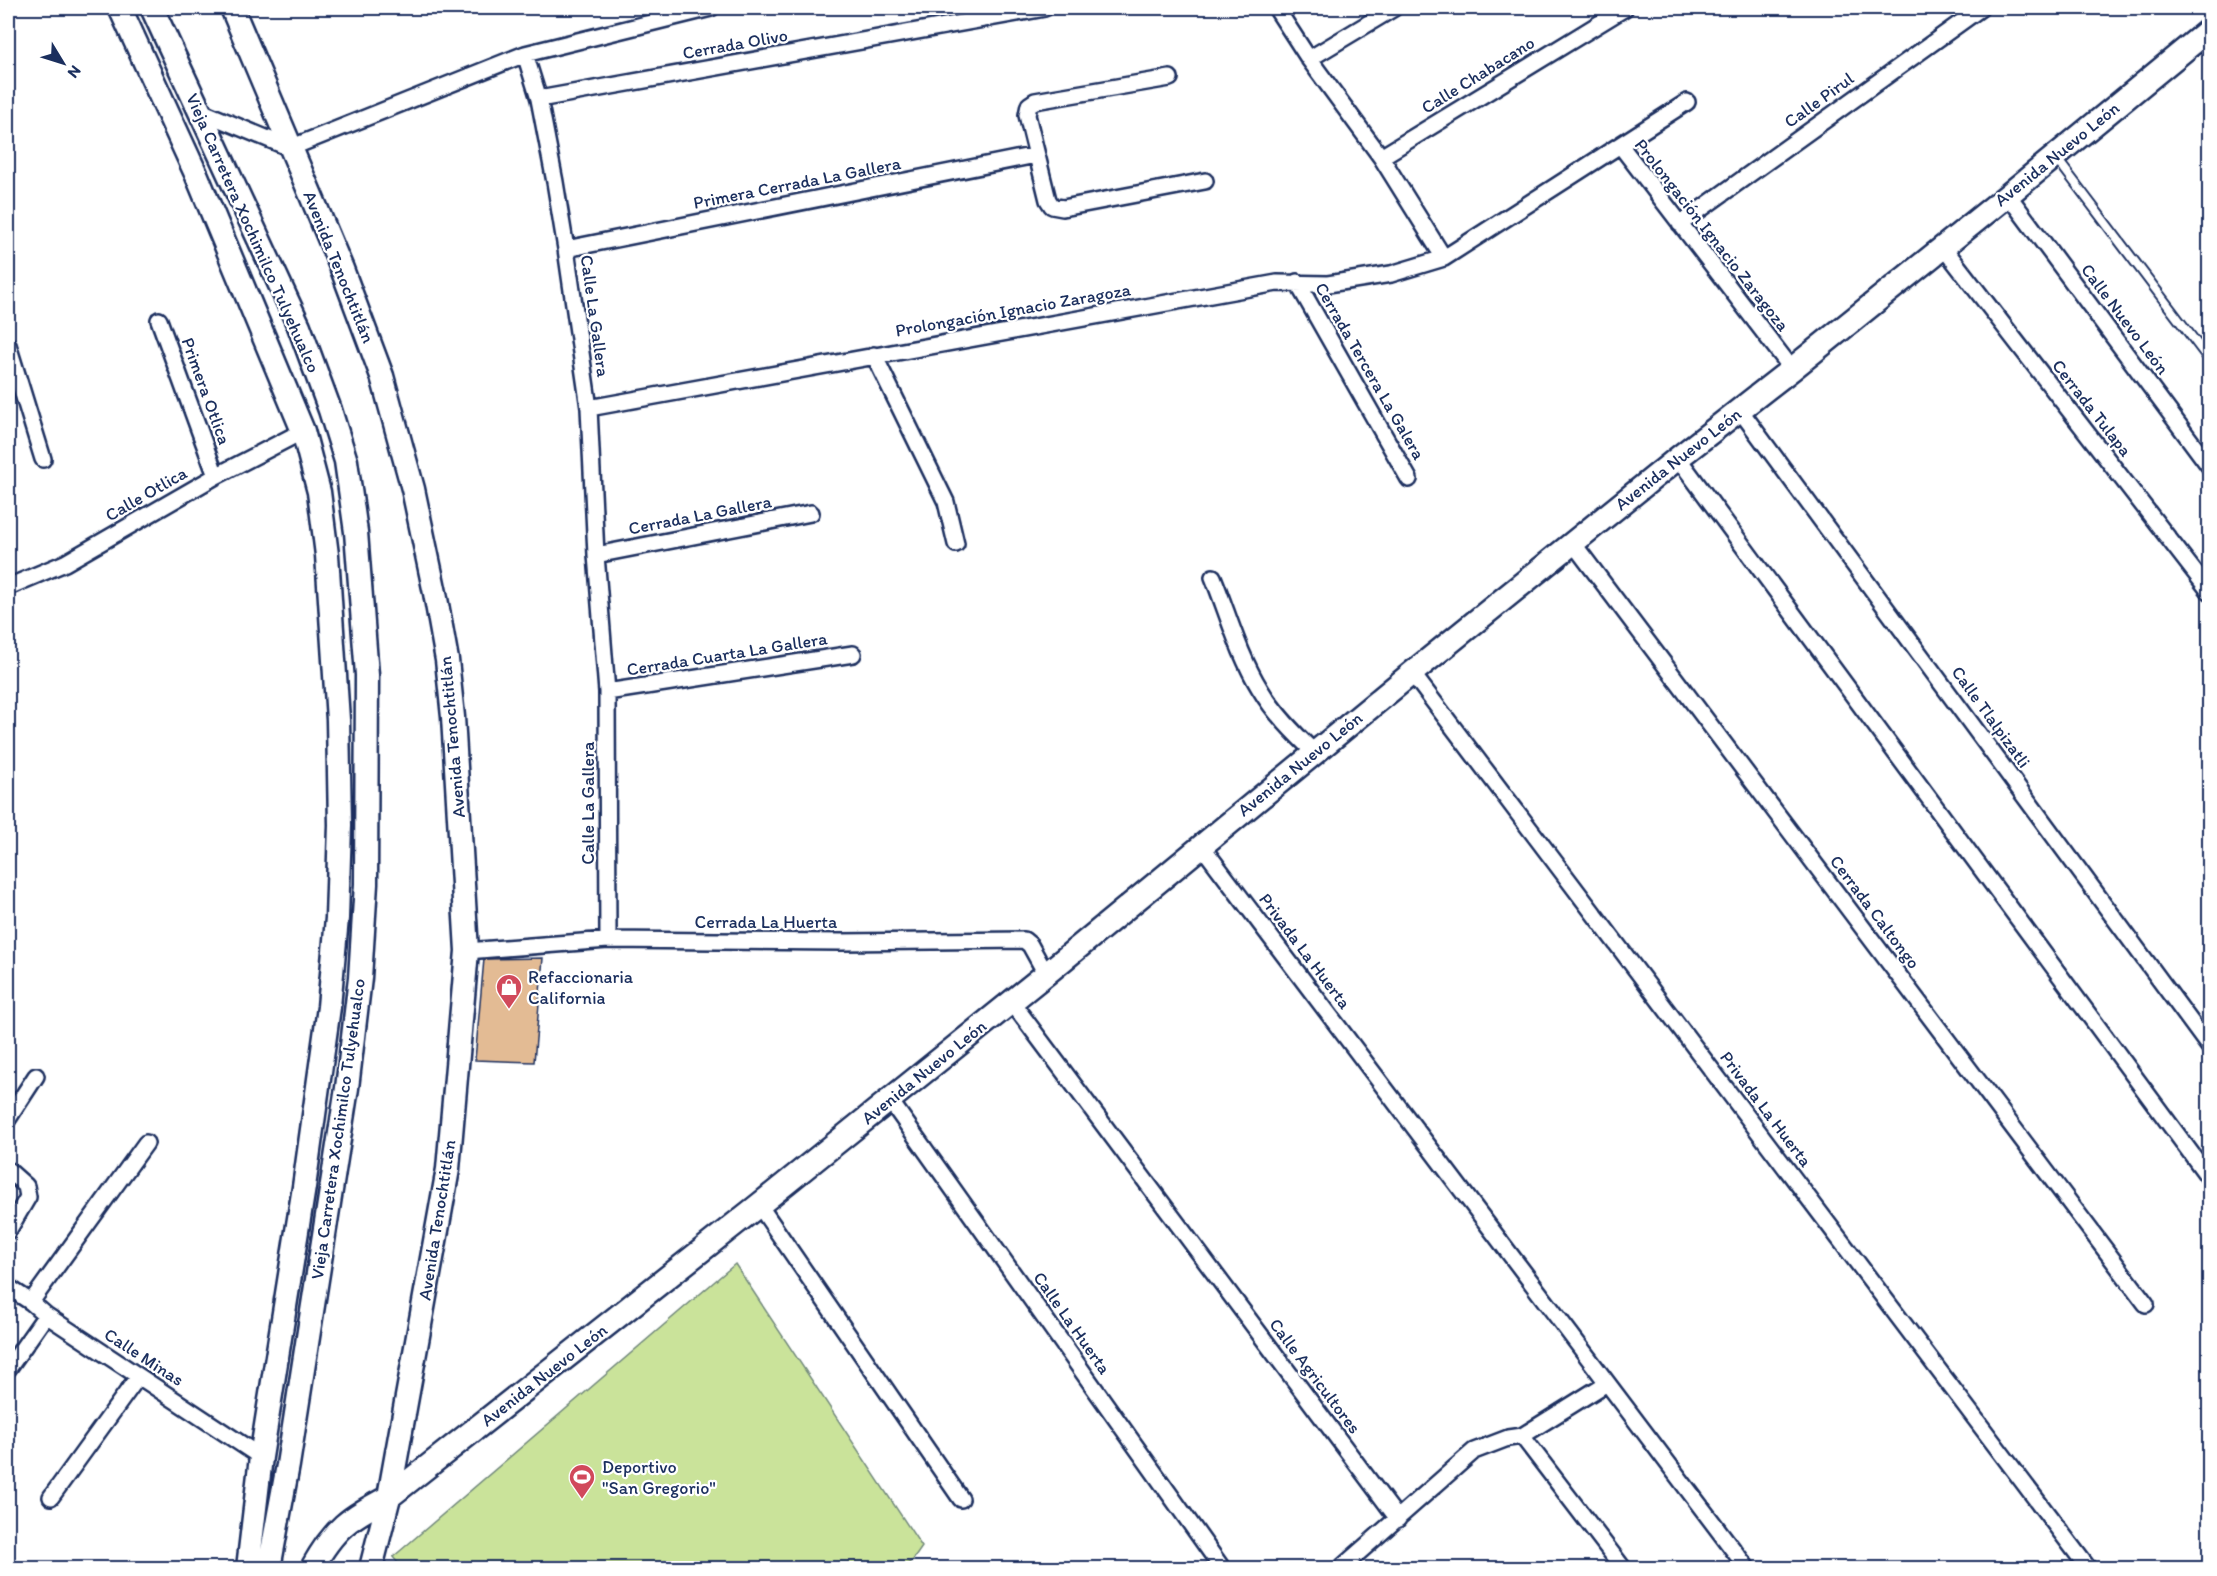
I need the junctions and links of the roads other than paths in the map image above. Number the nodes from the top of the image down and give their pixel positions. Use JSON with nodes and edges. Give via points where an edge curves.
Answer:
{"nodes":[{"id":1,"x":120,"y":8,"type":"edge"},
{"id":2,"x":152,"y":8,"type":"edge"},
{"id":3,"x":232,"y":8,"type":"edge"},
{"id":4,"x":711,"y":8,"type":"edge"},
{"id":5,"x":1045,"y":8,"type":"edge"},
{"id":6,"x":1276,"y":8,"type":"edge"},
{"id":7,"x":1394,"y":8,"type":"edge"},
{"id":8,"x":1625,"y":8,"type":"edge"},
{"id":9,"x":1982,"y":8,"type":"edge"},
{"id":10,"x":2206,"y":36,"type":"edge"},
{"id":11,"x":525,"y":54,"type":"junction"},
{"id":12,"x":1309,"y":59,"type":"junction"},
{"id":13,"x":1170,"y":78,"type":"dead end"},
{"id":14,"x":539,"y":99,"type":"junction"},
{"id":15,"x":1687,"y":102,"type":"dead end"},
{"id":16,"x":198,"y":110,"type":"junction"},
{"id":17,"x":1620,"y":145,"type":"junction"},
{"id":18,"x":290,"y":148,"type":"junction"},
{"id":19,"x":1036,"y":155,"type":"junction"},
{"id":20,"x":2054,"y":156,"type":"junction"},
{"id":21,"x":1381,"y":158,"type":"junction"},
{"id":22,"x":1205,"y":181,"type":"dead end"},
{"id":23,"x":2008,"y":195,"type":"junction"},
{"id":24,"x":1680,"y":224,"type":"junction"},
{"id":25,"x":1943,"y":247,"type":"junction"},
{"id":26,"x":566,"y":249,"type":"junction"},
{"id":27,"x":1444,"y":258,"type":"junction"},
{"id":28,"x":1297,"y":282,"type":"junction"},
{"id":29,"x":159,"y":320,"type":"dead end"},
{"id":30,"x":8,"y":345,"type":"edge"},
{"id":31,"x":874,"y":355,"type":"junction"},
{"id":32,"x":2210,"y":361,"type":"edge"},
{"id":33,"x":1792,"y":369,"type":"junction"},
{"id":34,"x":589,"y":408,"type":"junction"},
{"id":35,"x":1740,"y":410,"type":"junction"},
{"id":36,"x":303,"y":431,"type":"junction"},
{"id":37,"x":1678,"y":458,"type":"junction"},
{"id":38,"x":43,"y":459,"type":"dead end"},
{"id":39,"x":2210,"y":467,"type":"edge"},
{"id":40,"x":216,"y":476,"type":"junction"},
{"id":41,"x":1409,"y":479,"type":"dead end"},
{"id":42,"x":811,"y":513,"type":"dead end"},
{"id":43,"x":1573,"y":543,"type":"junction"},
{"id":44,"x":956,"y":544,"type":"dead end"},
{"id":45,"x":596,"y":555,"type":"junction"},
{"id":46,"x":1213,"y":577,"type":"dead end"},
{"id":47,"x":8,"y":587,"type":"edge"},
{"id":48,"x":2210,"y":592,"type":"edge"},
{"id":49,"x":853,"y":654,"type":"dead end"},
{"id":50,"x":1412,"y":673,"type":"junction"},
{"id":51,"x":607,"y":692,"type":"junction"},
{"id":52,"x":1315,"y":753,"type":"junction"},
{"id":53,"x":1201,"y":845,"type":"junction"},
{"id":54,"x":608,"y":940,"type":"junction"},
{"id":55,"x":467,"y":951,"type":"junction"},
{"id":56,"x":1046,"y":974,"type":"junction"},
{"id":57,"x":1011,"y":1001,"type":"junction"},
{"id":58,"x":2210,"y":1048,"type":"edge"},
{"id":59,"x":36,"y":1076,"type":"dead end"},
{"id":60,"x":890,"y":1099,"type":"junction"},
{"id":61,"x":8,"y":1119,"type":"edge"},
{"id":62,"x":146,"y":1143,"type":"dead end"},
{"id":63,"x":8,"y":1170,"type":"edge"},
{"id":64,"x":2210,"y":1179,"type":"edge"},
{"id":65,"x":759,"y":1205,"type":"junction"},
{"id":66,"x":8,"y":1231,"type":"edge"},
{"id":67,"x":8,"y":1287,"type":"edge"},
{"id":68,"x":31,"y":1302,"type":"junction"},
{"id":69,"x":2146,"y":1304,"type":"dead end"},
{"id":70,"x":46,"y":1315,"type":"junction"},
{"id":71,"x":8,"y":1369,"type":"edge"},
{"id":72,"x":138,"y":1377,"type":"junction"},
{"id":73,"x":1606,"y":1383,"type":"junction"},
{"id":74,"x":1522,"y":1436,"type":"junction"},
{"id":75,"x":261,"y":1457,"type":"junction"},
{"id":76,"x":51,"y":1497,"type":"dead end"},
{"id":77,"x":389,"y":1497,"type":"junction"},
{"id":78,"x":961,"y":1498,"type":"dead end"},
{"id":79,"x":1398,"y":1519,"type":"junction"},
{"id":80,"x":374,"y":1567,"type":"edge"},
{"id":81,"x":248,"y":1569,"type":"edge"},
{"id":82,"x":268,"y":1569,"type":"edge"},
{"id":83,"x":312,"y":1569,"type":"edge"},
{"id":84,"x":1222,"y":1569,"type":"edge"},
{"id":85,"x":1341,"y":1569,"type":"edge"},
{"id":86,"x":1623,"y":1569,"type":"edge"},
{"id":87,"x":1747,"y":1569,"type":"edge"},
{"id":88,"x":2088,"y":1569,"type":"edge"}],
"edges":[{"from":1,"to":36,"type":"street","via":[[197,176]]},
{"from":2,"to":16,"type":"street","name":"Vieja Carretera Xochimilco Tulyehualco"},
{"from":3,"to":18,"type":"street","name":"Avenida Tenochtitlán"},
{"from":4,"to":11,"type":"street"},
{"from":5,"to":14,"type":"street","name":"Cerrada Olivo"},
{"from":6,"to":12,"type":"street"},
{"from":7,"to":12,"type":"street"},
{"from":8,"to":21,"type":"street","name":"Calle Chabacano"},
{"from":9,"to":24,"type":"street","name":"Calle Pirul"},
{"from":10,"to":20,"type":"street","name":"Avenida Nuevo León"},
{"from":11,"to":14,"type":"street","name":"Calle La Gallera"},
{"from":11,"to":18,"type":"street"},
{"from":12,"to":21,"type":"street"},
{"from":13,"to":19,"type":"street","via":[[1035,101],[1029,105],[1027,115]]},
{"from":14,"to":26,"type":"street","name":"Calle La Gallera"},
{"from":15,"to":17,"type":"street"},
{"from":16,"to":18,"type":"street"},
{"from":16,"to":82,"type":"street","name":"Vieja Carretera Xochimilco Tulyehualco","via":[[299,326],[346,461],[356,532],[367,675],[366,884],[360,978],[346,1099]]},
{"from":17,"to":24,"type":"street","name":"Prolongación Ignacio Zaragoza"},
{"from":17,"to":27,"type":"street","name":"Prolongación Ignacio Zaragoza"},
{"from":18,"to":55,"type":"street","name":"Avenida Tenochtitlán","via":[[382,376],[413,489],[448,671]]},
{"from":19,"to":22,"type":"street","via":[[1048,200],[1052,206],[1062,208]]},
{"from":19,"to":26,"type":"street","name":"Primera Cerrada La Gallera"},
{"from":20,"to":23,"type":"street","name":"Avenida Nuevo León"},
{"from":20,"to":32,"type":"lane"},
{"from":21,"to":27,"type":"street"},
{"from":23,"to":25,"type":"street","name":"Avenida Nuevo León"},
{"from":23,"to":39,"type":"street","name":"Calle Nuevo León"},
{"from":24,"to":33,"type":"street","name":"Prolongación Ignacio Zaragoza"},
{"from":25,"to":33,"type":"street","name":"Avenida Nuevo León"},
{"from":25,"to":48,"type":"street","name":"Cerrada Tulapa"},
{"from":26,"to":34,"type":"street","name":"Calle La Gallera"},
{"from":27,"to":28,"type":"street","name":"Prolongación Ignacio Zaragoza","via":[[1391,274],[1328,284]]},
{"from":28,"to":31,"type":"street","name":"Prolongación Ignacio Zaragoza","via":[[1277,282]]},
{"from":28,"to":41,"type":"street","name":"Cerrada Tercera La Galera"},
{"from":29,"to":40,"type":"street","name":"Primera Otlica"},
{"from":30,"to":38,"type":"street"},
{"from":31,"to":34,"type":"street","name":"Prolongación Ignacio Zaragoza"},
{"from":31,"to":44,"type":"street","via":[[946,502]]},
{"from":33,"to":35,"type":"street","name":"Avenida Nuevo León"},
{"from":34,"to":45,"type":"street","name":"Calle La Gallera"},
{"from":35,"to":37,"type":"street","name":"Avenida Nuevo León"},
{"from":35,"to":58,"type":"street","name":"Calle Tlalpizatli"},
{"from":36,"to":40,"type":"street","name":"Calle Otlica"},
{"from":36,"to":75,"type":"street","via":[[319,492],[327,555],[338,720],[337,918],[304,1187]]},
{"from":37,"to":43,"type":"street","name":"Avenida Nuevo León"},
{"from":37,"to":64,"type":"street"},
{"from":40,"to":47,"type":"street","name":"Calle Otlica","via":[[65,563]]},
{"from":42,"to":45,"type":"street","name":"Cerrada La Gallera"},
{"from":43,"to":50,"type":"street","name":"Avenida Nuevo León"},
{"from":43,"to":69,"type":"street","name":"Cerrada Caltongo"},
{"from":45,"to":51,"type":"street","name":"Calle La Gallera"},
{"from":46,"to":52,"type":"street","via":[[1260,690],[1292,732]]},
{"from":49,"to":51,"type":"street","name":"Cerrada Cuarta La Gallera"},
{"from":50,"to":52,"type":"street","name":"Avenida Nuevo León"},
{"from":50,"to":88,"type":"street","name":"Privada La Huerta"},
{"from":51,"to":54,"type":"street","name":"Calle La Gallera"},
{"from":52,"to":53,"type":"street","name":"Avenida Nuevo León"},
{"from":53,"to":56,"type":"street","name":"Avenida Nuevo León"},
{"from":53,"to":73,"type":"street","name":"Privada La Huerta"},
{"from":54,"to":55,"type":"street","name":"Cerrada La Huerta"},
{"from":54,"to":56,"type":"street","name":"Cerrada La Huerta","via":[[1024,940]]},
{"from":55,"to":77,"type":"street","name":"Avenida Tenochtitlán","via":[[448,1169]]},
{"from":56,"to":57,"type":"street","name":"Avenida Nuevo León"},
{"from":57,"to":60,"type":"street","name":"Avenida Nuevo León"},
{"from":57,"to":79,"type":"street","name":"Calle Agricultores"},
{"from":59,"to":61,"type":"street"},
{"from":60,"to":65,"type":"street","name":"Avenida Nuevo León"},
{"from":60,"to":84,"type":"street","name":"Calle La Huerta"},
{"from":62,"to":68,"type":"street"},
{"from":63,"to":66,"type":"street","via":[[26,1186],[28,1197]]},
{"from":65,"to":77,"type":"street","name":"Avenida Nuevo León"},
{"from":65,"to":78,"type":"street"},
{"from":67,"to":68,"type":"street","name":"Calle Minas"},
{"from":68,"to":70,"type":"street","name":"Calle Minas"},
{"from":70,"to":71,"type":"street"},
{"from":70,"to":72,"type":"street","name":"Calle Minas"},
{"from":72,"to":75,"type":"street","name":"Calle Minas"},
{"from":72,"to":76,"type":"street"},
{"from":73,"to":74,"type":"street"},
{"from":73,"to":87,"type":"street","name":"Privada La Huerta"},
{"from":74,"to":79,"type":"street","via":[[1474,1451]]},
{"from":74,"to":86,"type":"street"},
{"from":75,"to":81,"type":"street"},
{"from":77,"to":80,"type":"street","name":"Avenida Tenochtitlán"},
{"from":77,"to":83,"type":"street","name":"Avenida Nuevo León","via":[[338,1529]]},
{"from":79,"to":85,"type":"street"}]}
